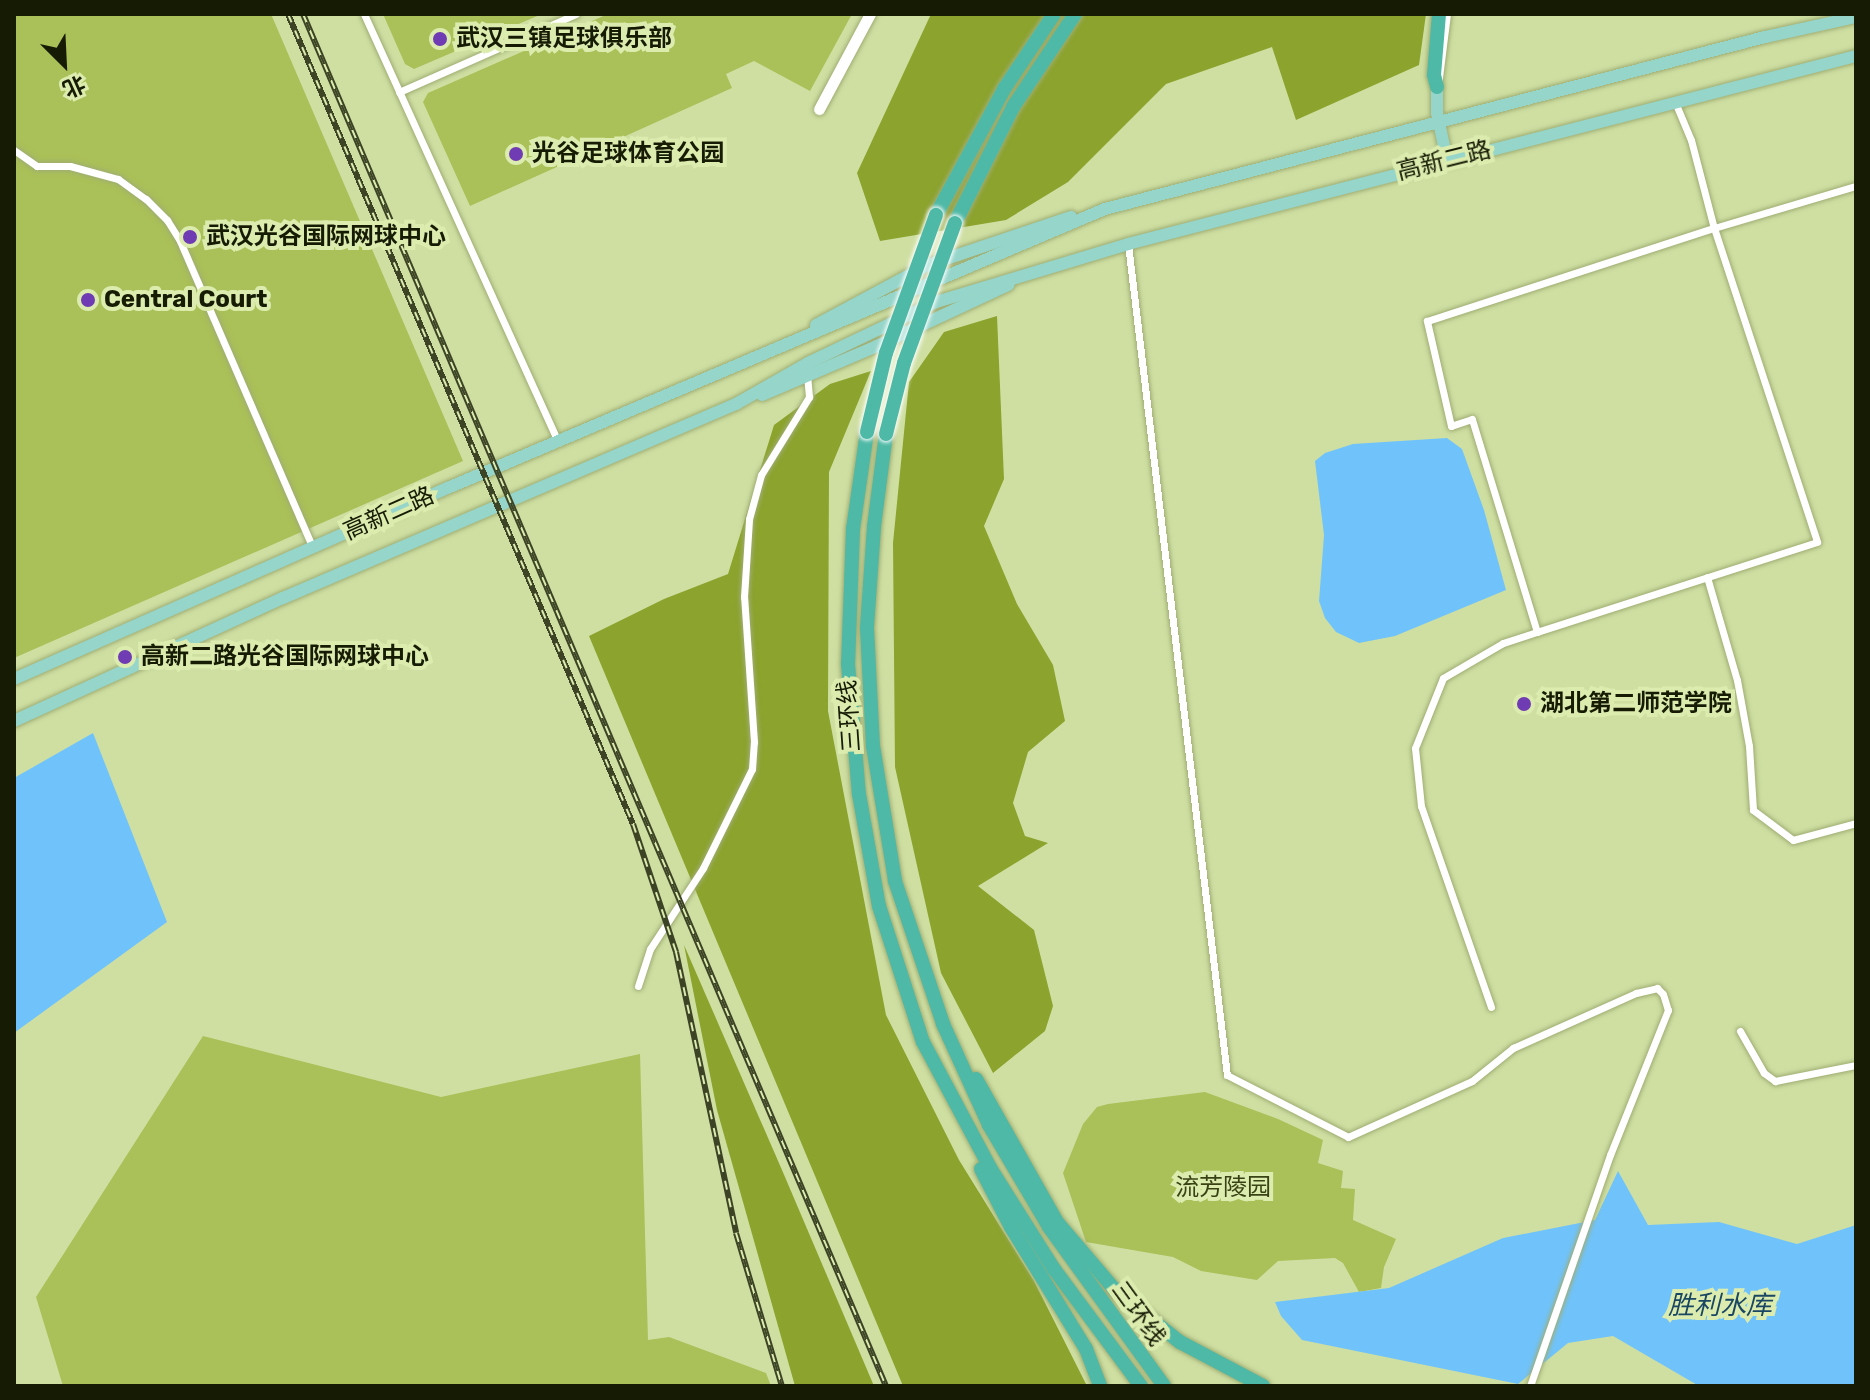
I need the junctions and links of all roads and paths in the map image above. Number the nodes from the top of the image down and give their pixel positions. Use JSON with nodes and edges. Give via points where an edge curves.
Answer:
{"nodes":[{"id":1,"x":364,"y":14,"type":"edge"},
{"id":2,"x":576,"y":14,"type":"edge"},
{"id":3,"x":870,"y":14,"type":"edge"},
{"id":4,"x":1054,"y":14,"type":"edge"},
{"id":5,"x":1075,"y":14,"type":"edge"},
{"id":6,"x":1088,"y":14,"type":"edge"},
{"id":7,"x":1439,"y":14,"type":"edge"},
{"id":8,"x":1447,"y":14,"type":"edge"},
{"id":9,"x":1856,"y":17,"type":"edge"},
{"id":10,"x":1054,"y":46,"type":"junction"},
{"id":11,"x":1856,"y":56,"type":"edge"},
{"id":12,"x":1437,"y":87,"type":"junction"},
{"id":13,"x":399,"y":92,"type":"junction"},
{"id":14,"x":1675,"y":102,"type":"junction"},
{"id":15,"x":819,"y":109,"type":"dead end"},
{"id":16,"x":1438,"y":122,"type":"junction"},
{"id":17,"x":14,"y":150,"type":"edge"},
{"id":18,"x":1447,"y":160,"type":"junction"},
{"id":19,"x":1856,"y":186,"type":"edge"},
{"id":20,"x":1714,"y":228,"type":"junction"},
{"id":21,"x":1128,"y":244,"type":"junction"},
{"id":22,"x":1033,"y":272,"type":"junction"},
{"id":23,"x":807,"y":375,"type":"junction"},
{"id":24,"x":736,"y":404,"type":"junction"},
{"id":25,"x":558,"y":442,"type":"junction"},
{"id":26,"x":313,"y":548,"type":"junction"},
{"id":27,"x":1707,"y":577,"type":"junction"},
{"id":28,"x":1537,"y":632,"type":"junction"},
{"id":29,"x":14,"y":679,"type":"edge"},
{"id":30,"x":14,"y":721,"type":"edge"},
{"id":31,"x":1856,"y":823,"type":"edge"},
{"id":32,"x":638,"y":986,"type":"dead end"},
{"id":33,"x":1491,"y":1007,"type":"dead end"},
{"id":34,"x":943,"y":1024,"type":"junction"},
{"id":35,"x":1740,"y":1031,"type":"dead end"},
{"id":36,"x":1856,"y":1065,"type":"edge"},
{"id":37,"x":955,"y":1101,"type":"junction"},
{"id":38,"x":1100,"y":1386,"type":"edge"},
{"id":39,"x":1141,"y":1386,"type":"edge"},
{"id":40,"x":1164,"y":1386,"type":"edge"},
{"id":41,"x":1263,"y":1386,"type":"edge"},
{"id":42,"x":1530,"y":1386,"type":"edge"}],
"edges":[{"from":1,"to":13,"type":"street"},
{"from":2,"to":13,"type":"street"},
{"from":3,"to":15,"type":"street"},
{"from":4,"to":37,"type":"highway","name":"三环线","bridge":true,"via":[[1004,89],[936,215],[886,353],[867,432],[853,529],[848,664],[859,794],[879,906],[923,1042]]},
{"from":5,"to":10,"type":"highway","name":"三环线"},
{"from":6,"to":10,"type":"highway"},
{"from":7,"to":12,"type":"highway"},
{"from":8,"to":12,"type":"street"},
{"from":9,"to":16,"type":"main road","name":"高新二路"},
{"from":10,"to":34,"type":"highway","name":"三环线","bridge":true,"via":[[1013,107],[955,223],[904,363],[886,434],[874,527],[867,628],[873,746],[895,881]]},
{"from":11,"to":14,"type":"main road","name":"高新二路"},
{"from":12,"to":16,"type":"main road"},
{"from":13,"to":25,"type":"street"},
{"from":14,"to":18,"type":"main road","name":"高新二路"},
{"from":14,"to":20,"type":"street","via":[[1691,140]]},
{"from":16,"to":18,"type":"main road"},
{"from":16,"to":25,"type":"main road","name":"高新二路","via":[[1105,209]]},
{"from":17,"to":26,"type":"street","via":[[37,166],[70,166],[118,179],[167,220]]},
{"from":18,"to":21,"type":"main road","name":"高新二路"},
{"from":19,"to":20,"type":"street"},
{"from":20,"to":27,"type":"street","via":[[1817,542]]},
{"from":20,"to":28,"type":"street","via":[[1427,321],[1451,426],[1472,419]]},
{"from":21,"to":22,"type":"main road","name":"高新二路"},
{"from":21,"to":42,"type":"street","via":[[1227,1075],[1348,1137],[1472,1081],[1513,1048],[1636,993],[1657,988],[1663,994],[1668,1010],[1610,1155]]},
{"from":22,"to":23,"type":"main road","name":"高新二路"},
{"from":22,"to":24,"type":"main road","name":"高新二路","via":[[936,302],[882,326]]},
{"from":23,"to":24,"type":"main road","name":"高新二路"},
{"from":23,"to":32,"type":"street","via":[[809,397],[761,475],[749,519],[744,597],[752,769],[703,868],[650,949]]},
{"from":24,"to":30,"type":"main road","name":"高新二路","via":[[269,604]]},
{"from":25,"to":26,"type":"main road","name":"高新二路"},
{"from":26,"to":29,"type":"main road","name":"高新二路"},
{"from":27,"to":28,"type":"street"},
{"from":27,"to":31,"type":"street","via":[[1737,680],[1753,810],[1793,840]]},
{"from":28,"to":33,"type":"street","via":[[1503,643],[1443,678],[1415,748],[1421,806]]},
{"from":34,"to":40,"type":"highway","name":"三环线","via":[[1027,1193]]},
{"from":34,"to":41,"type":"highway","via":[[1035,1187],[1079,1249],[1147,1318],[1205,1357]]},
{"from":35,"to":36,"type":"street","via":[[1764,1073],[1775,1081]]},
{"from":37,"to":38,"type":"highway","via":[[984,1177],[1086,1349]]},
{"from":37,"to":39,"type":"highway","name":"三环线","via":[[1025,1225]]}]}
